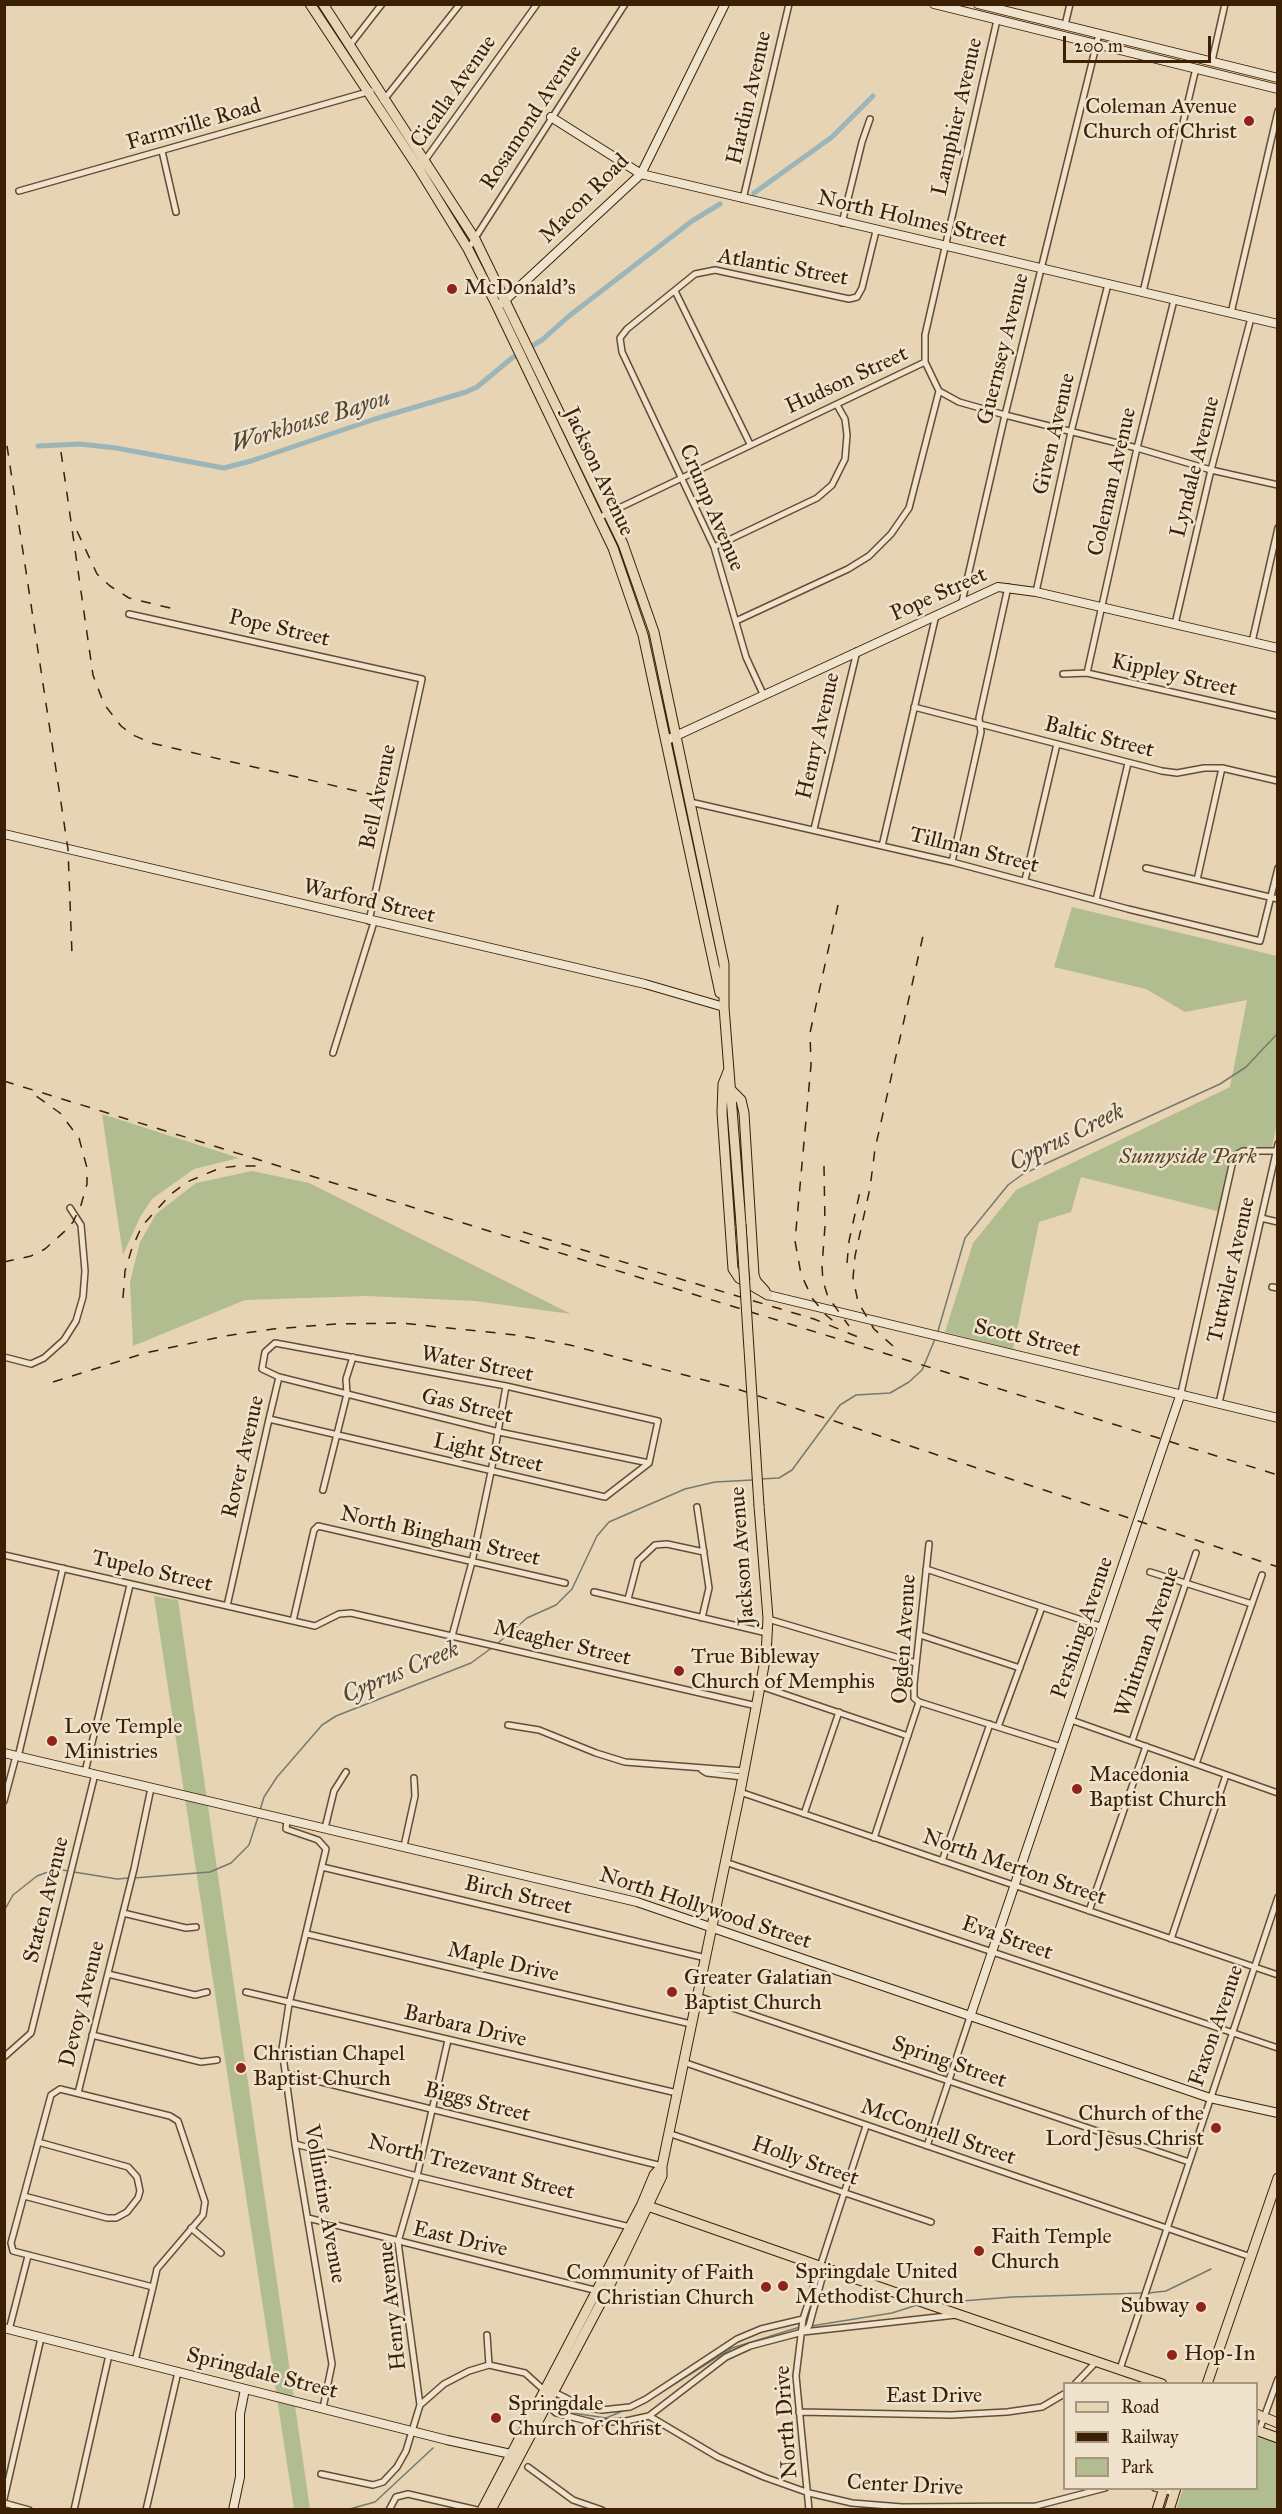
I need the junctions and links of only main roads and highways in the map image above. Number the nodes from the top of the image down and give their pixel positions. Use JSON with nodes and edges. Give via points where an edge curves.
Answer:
{"nodes":[{"id":1,"x":310,"y":4,"type":"edge"},
{"id":2,"x":323,"y":4,"type":"edge"},
{"id":3,"x":725,"y":4,"type":"edge"},
{"id":4,"x":934,"y":4,"type":"edge"},
{"id":5,"x":978,"y":4,"type":"edge"},
{"id":6,"x":992,"y":6,"type":"edge"},
{"id":7,"x":1278,"y":78,"type":"edge"},
{"id":8,"x":1278,"y":89,"type":"edge"},
{"id":9,"x":551,"y":117,"type":"road end"},
{"id":10,"x":641,"y":174,"type":"junction"},
{"id":11,"x":506,"y":301,"type":"junction"},
{"id":12,"x":497,"y":306,"type":"junction"},
{"id":13,"x":1278,"y":324,"type":"edge"},
{"id":14,"x":1278,"y":648,"type":"edge"},
{"id":15,"x":676,"y":735,"type":"junction"},
{"id":16,"x":667,"y":740,"type":"junction"},
{"id":17,"x":4,"y":834,"type":"edge"},
{"id":18,"x":724,"y":1007,"type":"junction"},
{"id":19,"x":729,"y":1067,"type":"junction"},
{"id":20,"x":731,"y":1090,"type":"junction"},
{"id":21,"x":768,"y":1296,"type":"junction"},
{"id":22,"x":1181,"y":1393,"type":"junction"},
{"id":23,"x":1278,"y":1418,"type":"edge"},
{"id":24,"x":4,"y":1753,"type":"edge"},
{"id":25,"x":711,"y":1928,"type":"junction"},
{"id":26,"x":970,"y":2017,"type":"junction"},
{"id":27,"x":1278,"y":2113,"type":"edge"},
{"id":28,"x":662,"y":2166,"type":"junction"},
{"id":29,"x":1278,"y":2178,"type":"edge"},
{"id":30,"x":655,"y":2193,"type":"junction"},
{"id":31,"x":646,"y":2205,"type":"junction"},
{"id":32,"x":666,"y":2212,"type":"junction"},
{"id":33,"x":634,"y":2228,"type":"junction"},
{"id":34,"x":7,"y":2329,"type":"edge"},
{"id":35,"x":1156,"y":2382,"type":"edge"},
{"id":36,"x":1207,"y":2382,"type":"edge"},
{"id":37,"x":245,"y":2389,"type":"junction"},
{"id":38,"x":549,"y":2391,"type":"junction"},
{"id":39,"x":1260,"y":2416,"type":"edge"},
{"id":40,"x":1278,"y":2423,"type":"edge"},
{"id":41,"x":1258,"y":2430,"type":"edge"},
{"id":42,"x":1278,"y":2438,"type":"edge"},
{"id":43,"x":514,"y":2455,"type":"junction"},
{"id":44,"x":1161,"y":2490,"type":"edge"},
{"id":45,"x":1175,"y":2491,"type":"edge"},
{"id":46,"x":233,"y":2510,"type":"edge"},
{"id":47,"x":482,"y":2510,"type":"edge"},
{"id":48,"x":491,"y":2510,"type":"edge"},
{"id":49,"x":1157,"y":2510,"type":"edge"},
{"id":50,"x":1169,"y":2510,"type":"edge"}],
"edges":[{"from":1,"to":12,"type":"main road","name":"Jackson Avenue","via":[[468,249]]},
{"from":2,"to":11,"type":"main road","name":"Jackson Avenue","via":[[475,239]]},
{"from":3,"to":10,"type":"main road","name":"Macon Road"},
{"from":4,"to":8,"type":"main road"},
{"from":5,"to":6,"type":"main road"},
{"from":6,"to":7,"type":"main road"},
{"from":9,"to":10,"type":"main road","name":"North Holmes Street"},
{"from":10,"to":11,"type":"main road","name":"Macon Road"},
{"from":10,"to":13,"type":"main road","name":"North Holmes Street"},
{"from":11,"to":12,"type":"main road","name":"Macon Road"},
{"from":11,"to":15,"type":"main road","name":"Jackson Avenue","via":[[623,544],[654,632]]},
{"from":12,"to":16,"type":"main road","name":"Jackson Avenue","via":[[613,548],[644,635]]},
{"from":14,"to":15,"type":"main road","name":"Pope Street","via":[[1008,586],[993,588]]},
{"from":15,"to":16,"type":"main road","name":"Pope Street"},
{"from":15,"to":18,"type":"main road","name":"Jackson Avenue","via":[[724,964]]},
{"from":16,"to":18,"type":"main road","name":"Jackson Avenue"},
{"from":17,"to":18,"type":"main road","name":"Warford Street","via":[[645,984]]},
{"from":18,"to":19,"type":"main road","name":"Jackson Avenue"},
{"from":19,"to":20,"type":"main road","name":"Jackson Avenue"},
{"from":19,"to":21,"type":"main road","via":[[723,1084],[722,1112],[733,1269],[739,1278]]},
{"from":20,"to":21,"type":"main road","via":[[741,1100],[744,1113],[754,1275]]},
{"from":20,"to":25,"type":"main road","name":"Jackson Avenue","bridge":true,"via":[[768,1618],[757,1706]]},
{"from":21,"to":22,"type":"main road","name":"Scott Street"},
{"from":22,"to":23,"type":"main road","name":"Scott Street"},
{"from":22,"to":26,"type":"main road","name":"Pershing Avenue"},
{"from":24,"to":25,"type":"main road","name":"North Hollywood Street","via":[[638,1902]]},
{"from":25,"to":26,"type":"main road","name":"North Hollywood Street"},
{"from":25,"to":28,"type":"main road","name":"Jackson Avenue"},
{"from":26,"to":27,"type":"main road","name":"North Hollywood Street","via":[[1210,2098]]},
{"from":28,"to":30,"type":"main road","name":"Jackson Avenue"},
{"from":28,"to":31,"type":"main road","name":"Jackson Avenue","via":[[654,2175]]},
{"from":29,"to":36,"type":"main road"},
{"from":30,"to":31,"type":"main road","name":"Jackson Avenue"},
{"from":30,"to":32,"type":"main road"},
{"from":31,"to":32,"type":"main road"},
{"from":31,"to":33,"type":"main road","name":"Jackson Avenue"},
{"from":32,"to":35,"type":"main road"},
{"from":33,"to":38,"type":"main road","name":"Jackson Avenue","via":[[606,2293]]},
{"from":33,"to":38,"type":"main road","name":"Jackson Avenue","via":[[596,2289]]},
{"from":34,"to":37,"type":"main road","name":"Springdale Street"},
{"from":37,"to":43,"type":"main road","name":"Springdale Street"},
{"from":37,"to":46,"type":"main road","via":[[240,2414],[240,2477]]},
{"from":38,"to":43,"type":"main road","name":"Jackson Avenue"},
{"from":38,"to":43,"type":"main road","name":"Jackson Avenue","via":[[551,2410]]},
{"from":39,"to":40,"type":"main road"},
{"from":41,"to":42,"type":"main road"},
{"from":43,"to":47,"type":"main road","name":"Jackson Avenue"},
{"from":43,"to":48,"type":"main road","name":"Jackson Avenue"},
{"from":44,"to":49,"type":"main road"},
{"from":45,"to":50,"type":"main road"}]}
